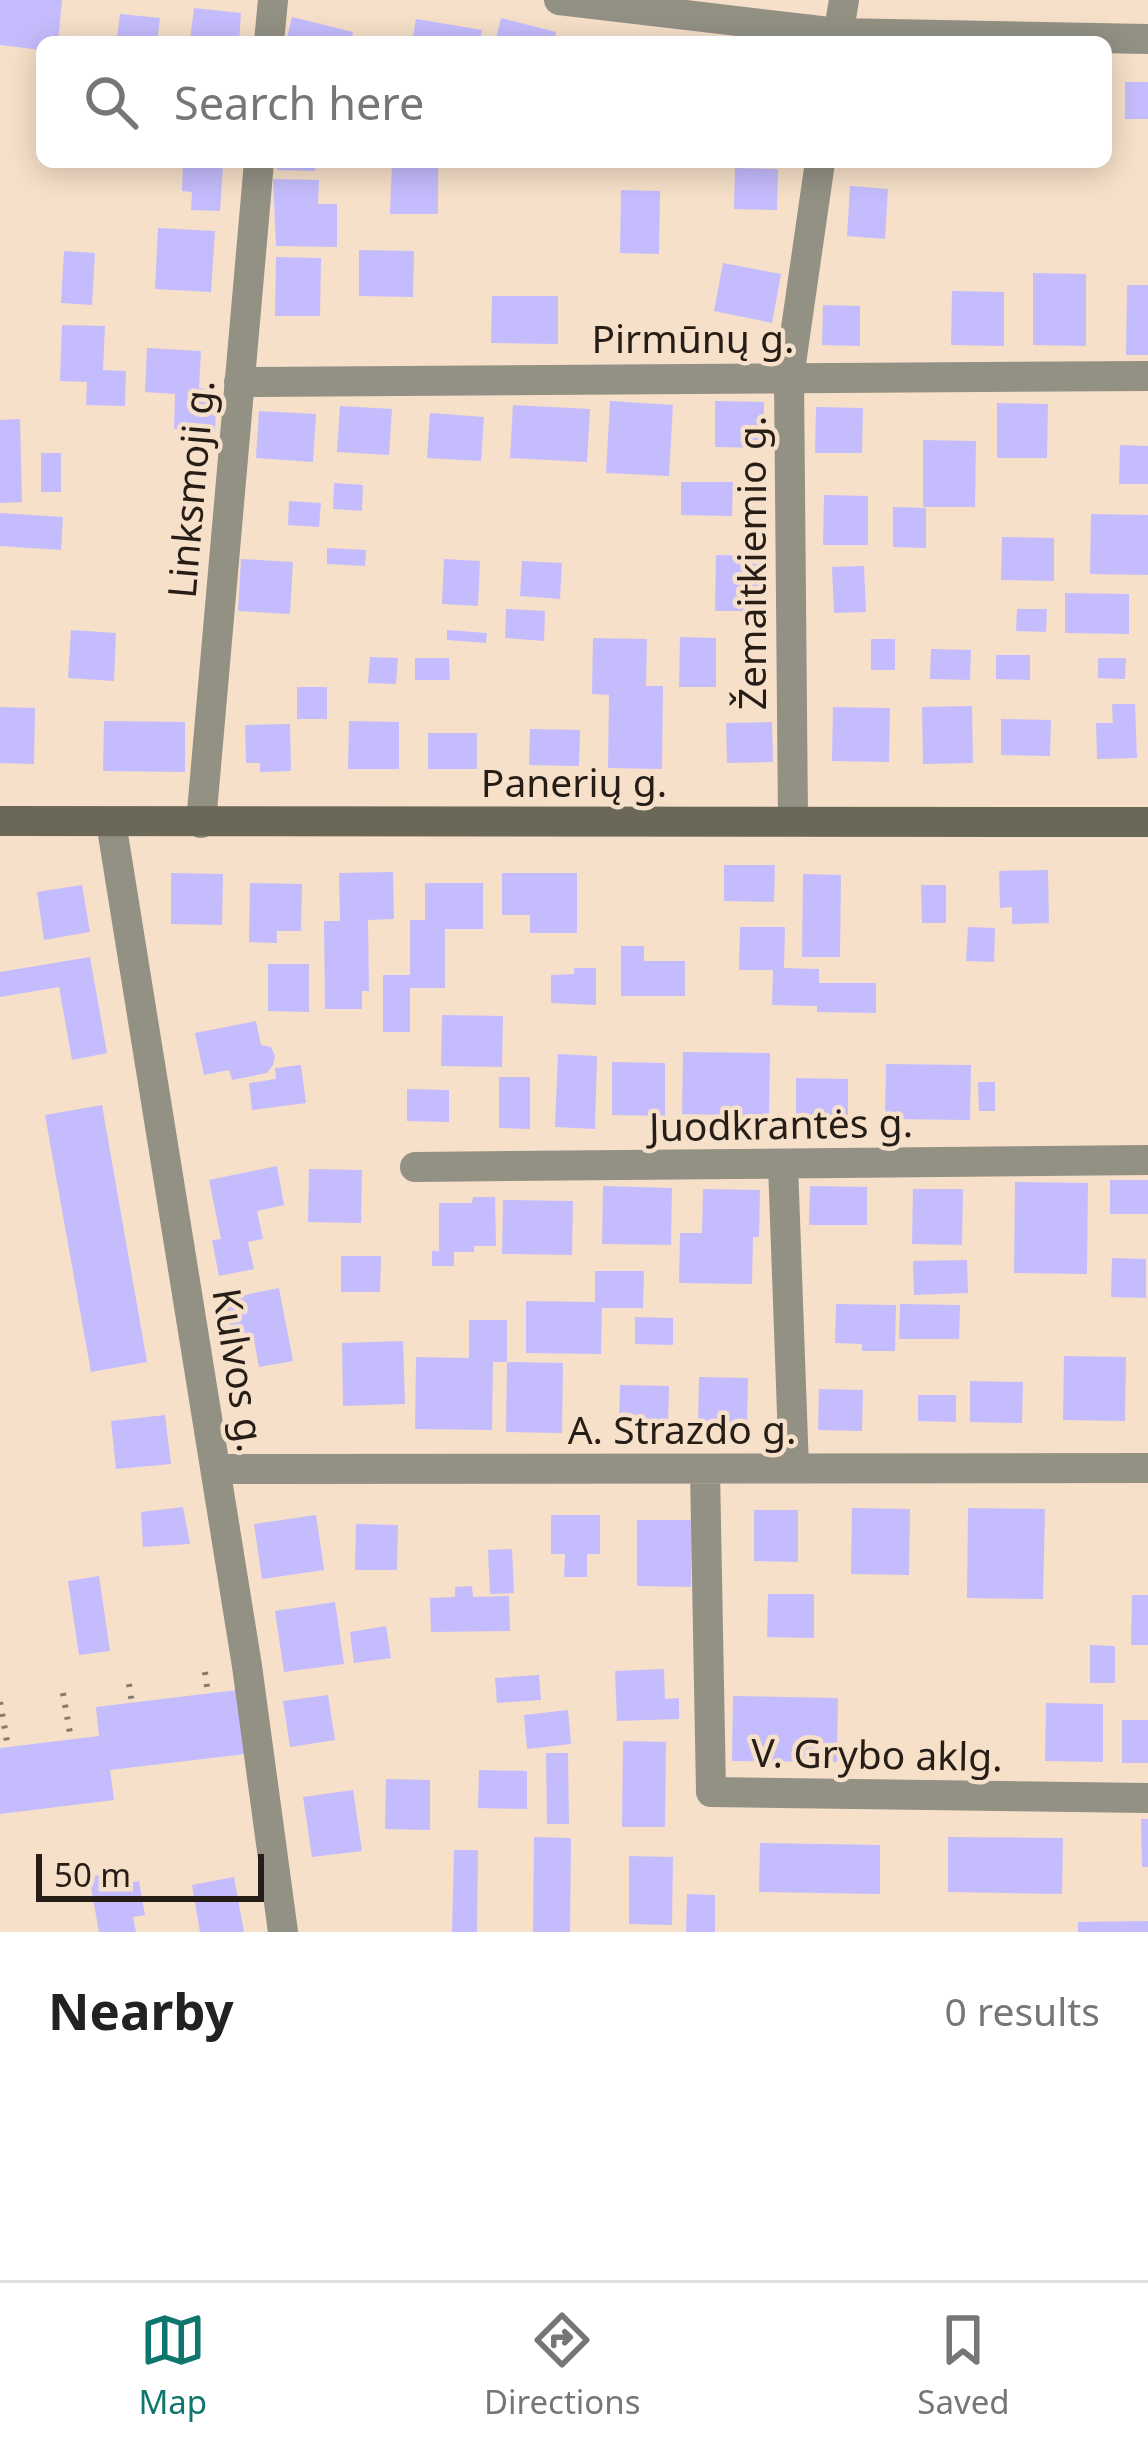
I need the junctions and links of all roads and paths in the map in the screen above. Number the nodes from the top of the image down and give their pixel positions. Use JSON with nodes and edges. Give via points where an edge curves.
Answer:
{"nodes":[{"id":1,"x":273,"y":0,"type":"edge"},
{"id":2,"x":559,"y":0,"type":"edge"},
{"id":3,"x":844,"y":0,"type":"edge"},
{"id":4,"x":270,"y":36,"type":"edge"},
{"id":5,"x":823,"y":36,"type":"edge"},
{"id":6,"x":838,"y":36,"type":"edge"},
{"id":7,"x":1112,"y":39,"type":"edge"},
{"id":8,"x":1148,"y":39,"type":"edge"},
{"id":9,"x":258,"y":168,"type":"edge"},
{"id":10,"x":819,"y":168,"type":"edge"},
{"id":11,"x":1148,"y":376,"type":"edge"},
{"id":12,"x":789,"y":377,"type":"junction"},
{"id":13,"x":239,"y":382,"type":"junction"},
{"id":14,"x":0,"y":821,"type":"edge"},
{"id":15,"x":793,"y":821,"type":"junction"},
{"id":16,"x":112,"y":822,"type":"junction"},
{"id":17,"x":1148,"y":822,"type":"edge"},
{"id":18,"x":201,"y":823,"type":"junction"},
{"id":19,"x":1148,"y":1160,"type":"edge"},
{"id":20,"x":783,"y":1164,"type":"junction"},
{"id":21,"x":415,"y":1166,"type":"dead end"},
{"id":22,"x":794,"y":1468,"type":"junction"},
{"id":23,"x":1148,"y":1468,"type":"edge"},
{"id":24,"x":216,"y":1469,"type":"junction"},
{"id":25,"x":705,"y":1470,"type":"junction"},
{"id":26,"x":205,"y":1672,"type":"dead end"},
{"id":27,"x":128,"y":1684,"type":"dead end"},
{"id":28,"x":63,"y":1693,"type":"dead end"},
{"id":29,"x":208,"y":1694,"type":"dead end"},
{"id":30,"x":0,"y":1702,"type":"edge"},
{"id":31,"x":132,"y":1703,"type":"dead end"},
{"id":32,"x":71,"y":1739,"type":"dead end"},
{"id":33,"x":8,"y":1747,"type":"dead end"},
{"id":34,"x":1148,"y":1798,"type":"edge"},
{"id":35,"x":283,"y":1932,"type":"edge"}],
"edges":[{"from":1,"to":4,"type":"street"},
{"from":2,"to":5,"type":"street"},
{"from":3,"to":6,"type":"street"},
{"from":7,"to":8,"type":"street"},
{"from":9,"to":13,"type":"street","name":"Linksmoji g."},
{"from":10,"to":12,"type":"street","name":"Žemaitkiemio g."},
{"from":11,"to":12,"type":"street","name":"Pirmūnų g."},
{"from":12,"to":13,"type":"street","name":"Pirmūnų g."},
{"from":12,"to":15,"type":"street","name":"Žemaitkiemio g."},
{"from":13,"to":18,"type":"street","name":"Linksmoji g."},
{"from":14,"to":16,"type":"main road","name":"Panerių g."},
{"from":15,"to":17,"type":"main road","name":"Panerių g."},
{"from":15,"to":18,"type":"main road","name":"Panerių g."},
{"from":16,"to":18,"type":"main road","name":"Panerių g."},
{"from":16,"to":24,"type":"street","name":"Kulvos g."},
{"from":19,"to":20,"type":"street","name":"Juodkrantės g."},
{"from":20,"to":21,"type":"street","name":"Juodkrantės g."},
{"from":20,"to":22,"type":"street"},
{"from":22,"to":23,"type":"street","name":"A. Strazdo g."},
{"from":22,"to":25,"type":"street","name":"A. Strazdo g."},
{"from":24,"to":25,"type":"street","name":"A. Strazdo g."},
{"from":24,"to":35,"type":"street","name":"Kulvos g."},
{"from":25,"to":34,"type":"street","name":"V. Grybo aklg.","via":[[711,1792]]},
{"from":26,"to":29,"type":"path"},
{"from":27,"to":31,"type":"path"},
{"from":28,"to":32,"type":"path"},
{"from":30,"to":33,"type":"path"}]}
